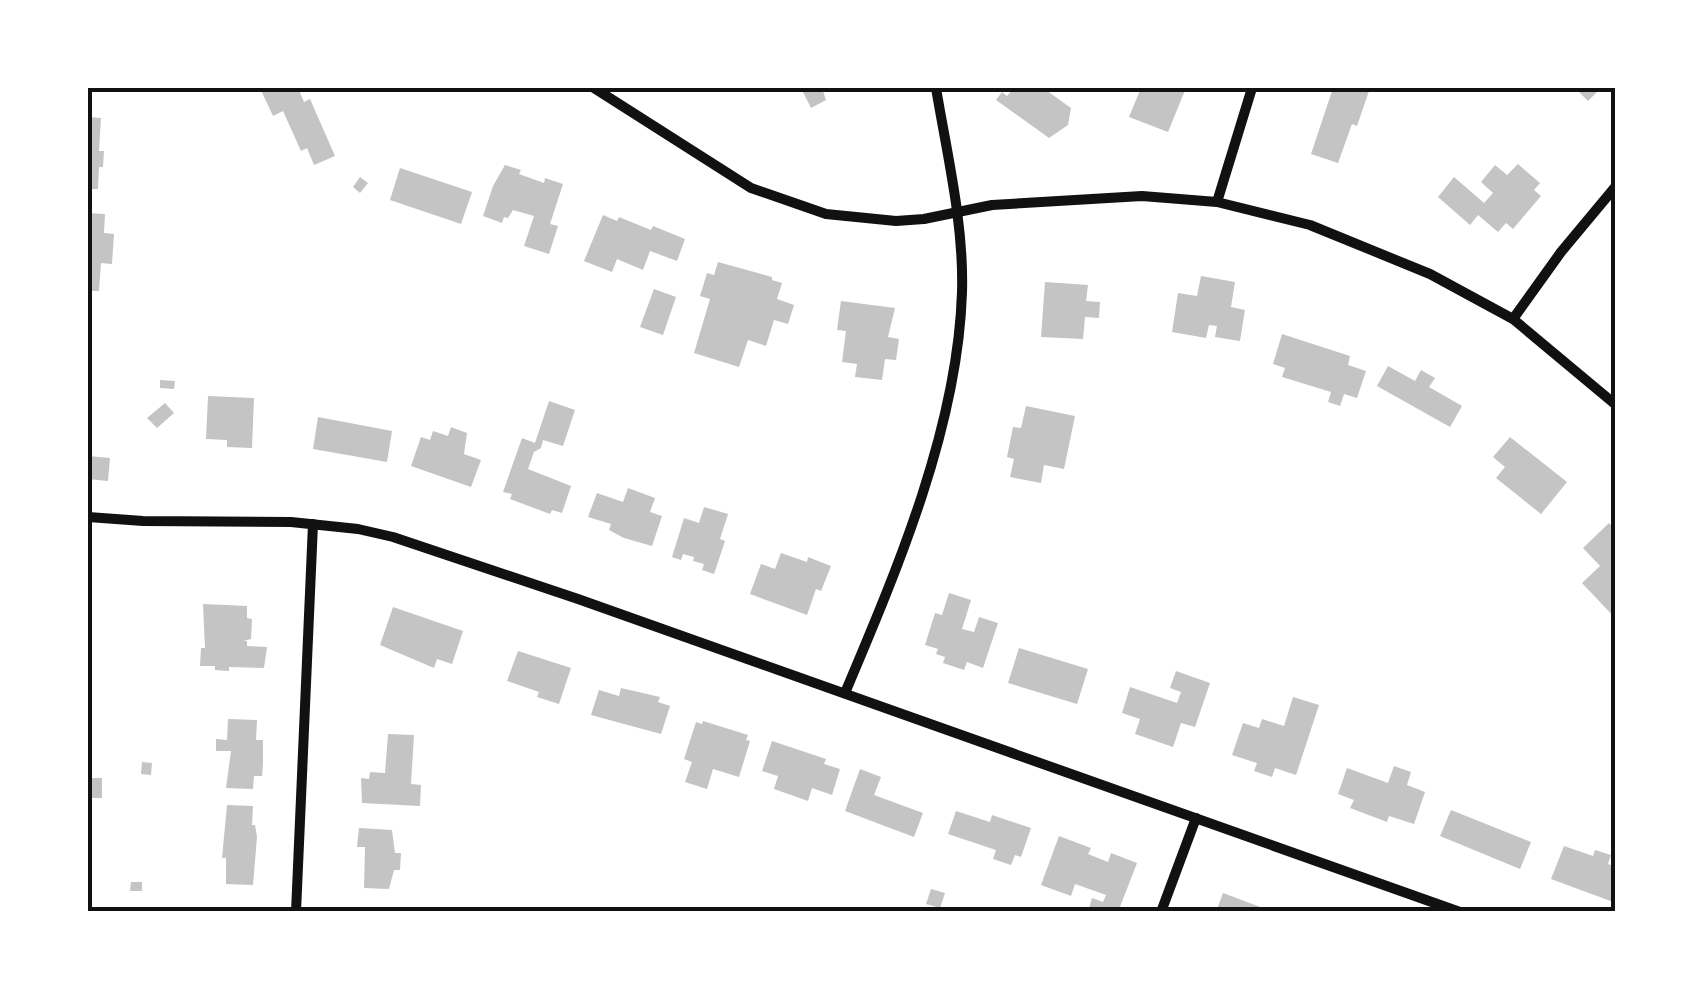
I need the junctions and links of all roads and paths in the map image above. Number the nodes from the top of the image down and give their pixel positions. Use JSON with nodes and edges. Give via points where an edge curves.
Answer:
{"nodes":[{"id":1,"x":594,"y":88,"type":"edge"},
{"id":2,"x":936,"y":88,"type":"edge"},
{"id":3,"x":1252,"y":88,"type":"edge"},
{"id":4,"x":1616,"y":186,"type":"edge"},
{"id":5,"x":1217,"y":202,"type":"junction"},
{"id":6,"x":956,"y":212,"type":"junction"},
{"id":7,"x":1513,"y":319,"type":"junction"},
{"id":8,"x":1616,"y":405,"type":"edge"},
{"id":9,"x":88,"y":517,"type":"edge"},
{"id":10,"x":313,"y":524,"type":"junction"},
{"id":11,"x":845,"y":694,"type":"junction"},
{"id":12,"x":1196,"y":818,"type":"junction"},
{"id":13,"x":296,"y":912,"type":"edge"},
{"id":14,"x":1161,"y":912,"type":"edge"},
{"id":15,"x":1460,"y":912,"type":"edge"}],
"edges":[{"from":1,"to":6,"type":"street","via":[[726,175],[775,199],[875,220]]},
{"from":2,"to":6,"type":"street"},
{"from":3,"to":5,"type":"street"},
{"from":4,"to":7,"type":"street"},
{"from":5,"to":6,"type":"street","via":[[1091,197]]},
{"from":5,"to":7,"type":"street","via":[[1354,241]]},
{"from":6,"to":11,"type":"street","via":[[962,290],[948,394],[905,540]]},
{"from":7,"to":8,"type":"street"},
{"from":9,"to":10,"type":"street"},
{"from":10,"to":11,"type":"street","via":[[392,537]]},
{"from":10,"to":13,"type":"street"},
{"from":11,"to":12,"type":"street"},
{"from":12,"to":14,"type":"street"},
{"from":12,"to":15,"type":"street"}]}
